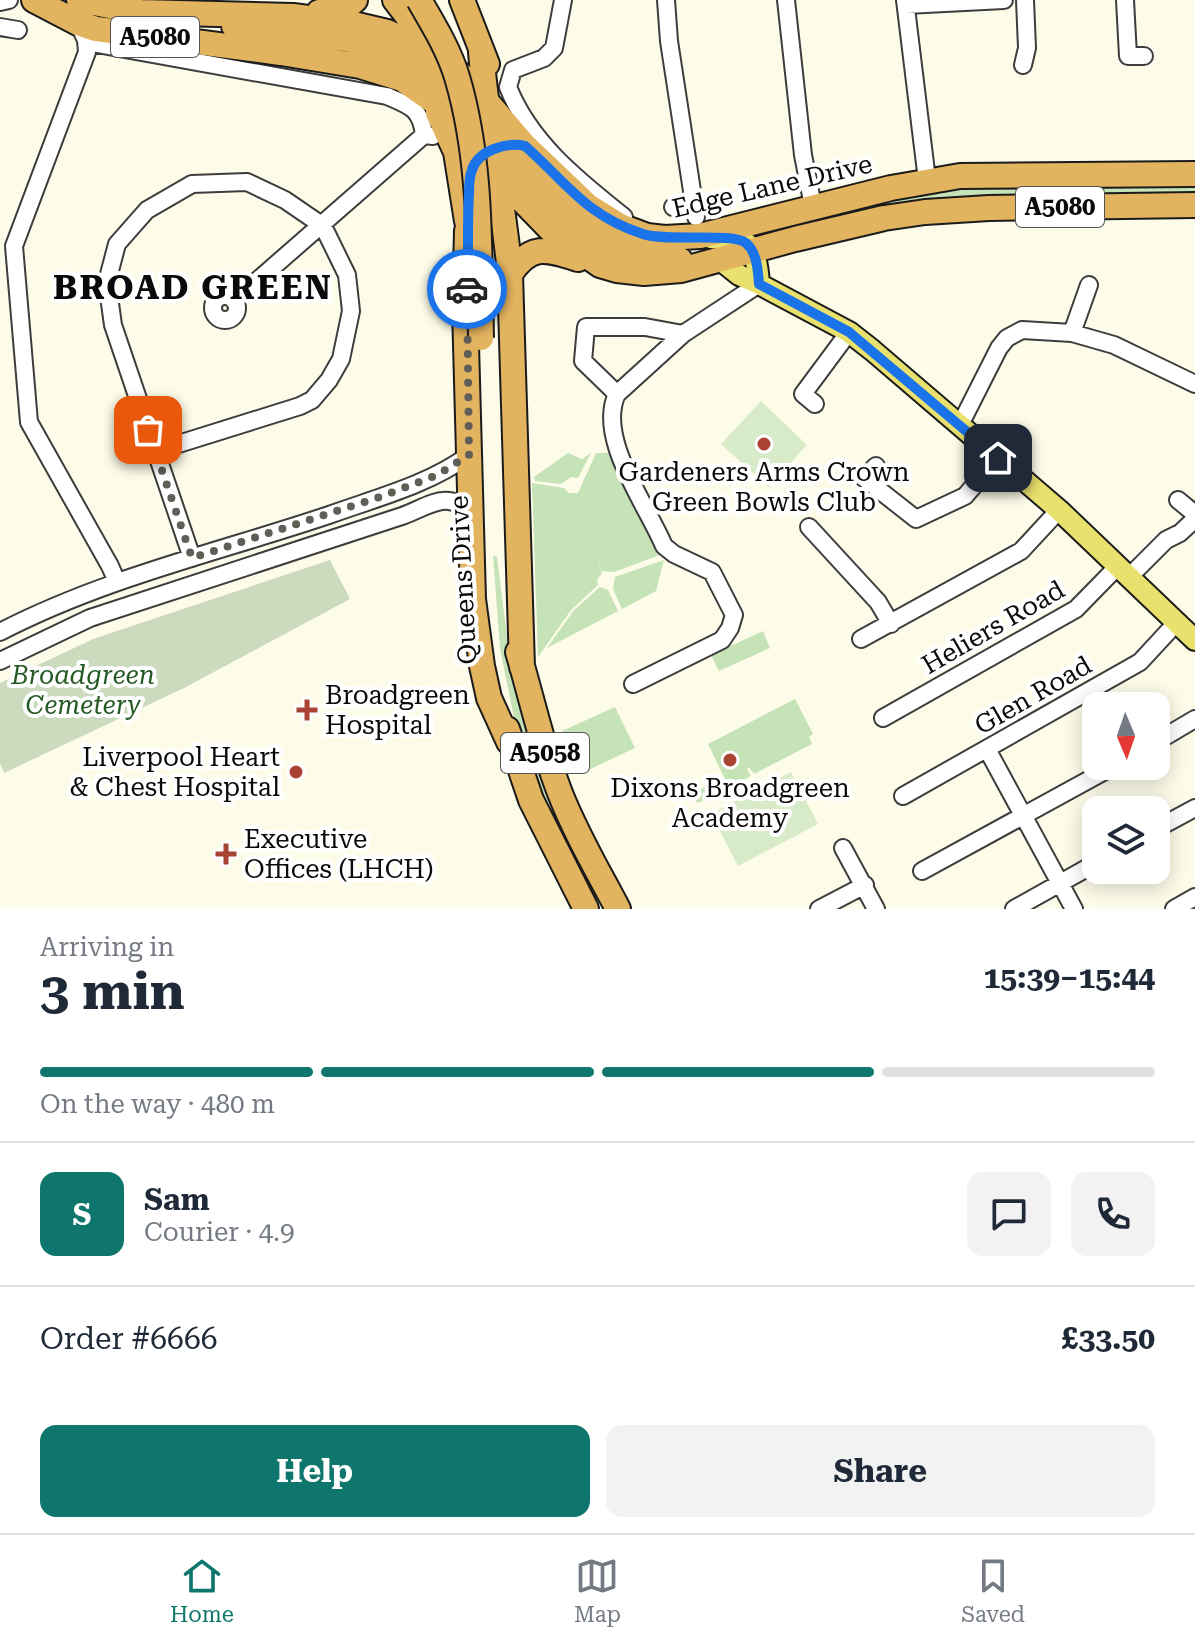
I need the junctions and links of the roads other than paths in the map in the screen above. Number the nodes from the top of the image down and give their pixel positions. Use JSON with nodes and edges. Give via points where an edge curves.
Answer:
{"nodes":[{"id":1,"x":9,"y":0,"type":"edge"},
{"id":2,"x":34,"y":0,"type":"edge"},
{"id":3,"x":355,"y":0,"type":"edge"},
{"id":4,"x":395,"y":0,"type":"edge"},
{"id":5,"x":438,"y":0,"type":"edge"},
{"id":6,"x":563,"y":0,"type":"edge"},
{"id":7,"x":666,"y":0,"type":"edge"},
{"id":8,"x":786,"y":0,"type":"edge"},
{"id":9,"x":1004,"y":0,"type":"edge"},
{"id":10,"x":1025,"y":0,"type":"edge"},
{"id":11,"x":1125,"y":0,"type":"edge"},
{"id":12,"x":0,"y":2,"type":"edge"},
{"id":13,"x":906,"y":2,"type":"edge"},
{"id":14,"x":464,"y":7,"type":"edge"},
{"id":15,"x":416,"y":11,"type":"edge"},
{"id":16,"x":78,"y":12,"type":"edge"},
{"id":17,"x":165,"y":12,"type":"junction"},
{"id":18,"x":293,"y":16,"type":"junction"},
{"id":19,"x":0,"y":27,"type":"edge"},
{"id":20,"x":18,"y":30,"type":"dead end"},
{"id":21,"x":99,"y":42,"type":"junction"},
{"id":22,"x":481,"y":52,"type":"junction"},
{"id":23,"x":1144,"y":56,"type":"dead end"},
{"id":24,"x":442,"y":61,"type":"junction"},
{"id":25,"x":1023,"y":65,"type":"dead end"},
{"id":26,"x":424,"y":92,"type":"junction"},
{"id":27,"x":473,"y":97,"type":"junction"},
{"id":28,"x":458,"y":133,"type":"junction"},
{"id":29,"x":424,"y":135,"type":"junction"},
{"id":30,"x":500,"y":155,"type":"junction"},
{"id":31,"x":1195,"y":174,"type":"edge"},
{"id":32,"x":927,"y":180,"type":"junction"},
{"id":33,"x":1195,"y":205,"type":"edge"},
{"id":34,"x":813,"y":206,"type":"junction"},
{"id":35,"x":673,"y":207,"type":"dead end"},
{"id":36,"x":696,"y":218,"type":"junction"},
{"id":37,"x":467,"y":221,"type":"junction"},
{"id":38,"x":323,"y":226,"type":"junction"},
{"id":39,"x":647,"y":236,"type":"junction"},
{"id":40,"x":753,"y":251,"type":"junction"},
{"id":41,"x":714,"y":260,"type":"junction"},
{"id":42,"x":600,"y":265,"type":"junction"},
{"id":43,"x":510,"y":284,"type":"junction"},
{"id":44,"x":759,"y":284,"type":"junction"},
{"id":45,"x":1089,"y":285,"type":"dead end"},
{"id":46,"x":466,"y":293,"type":"junction"},
{"id":47,"x":234,"y":301,"type":"dead end"},
{"id":48,"x":849,"y":332,"type":"junction"},
{"id":49,"x":1072,"y":333,"type":"junction"},
{"id":50,"x":683,"y":334,"type":"junction"},
{"id":51,"x":489,"y":338,"type":"junction"},
{"id":52,"x":1195,"y":384,"type":"edge"},
{"id":53,"x":617,"y":394,"type":"junction"},
{"id":54,"x":815,"y":404,"type":"dead end"},
{"id":55,"x":960,"y":425,"type":"junction"},
{"id":56,"x":156,"y":451,"type":"junction"},
{"id":57,"x":469,"y":455,"type":"junction"},
{"id":58,"x":998,"y":458,"type":"junction"},
{"id":59,"x":876,"y":466,"type":"dead end"},
{"id":60,"x":1178,"y":500,"type":"dead end"},
{"id":61,"x":1059,"y":510,"type":"junction"},
{"id":62,"x":472,"y":515,"type":"junction"},
{"id":63,"x":1195,"y":516,"type":"edge"},
{"id":64,"x":809,"y":527,"type":"dead end"},
{"id":65,"x":192,"y":558,"type":"junction"},
{"id":66,"x":1124,"y":571,"type":"junction"},
{"id":67,"x":117,"y":582,"type":"junction"},
{"id":68,"x":1177,"y":622,"type":"junction"},
{"id":69,"x":891,"y":624,"type":"junction"},
{"id":70,"x":0,"y":632,"type":"edge"},
{"id":71,"x":861,"y":639,"type":"dead end"},
{"id":72,"x":1195,"y":640,"type":"edge"},
{"id":73,"x":0,"y":661,"type":"edge"},
{"id":74,"x":522,"y":667,"type":"junction"},
{"id":75,"x":633,"y":684,"type":"dead end"},
{"id":76,"x":883,"y":718,"type":"dead end"},
{"id":77,"x":1195,"y":719,"type":"edge"},
{"id":78,"x":1170,"y":734,"type":"edge"},
{"id":79,"x":509,"y":742,"type":"junction"},
{"id":80,"x":987,"y":749,"type":"junction"},
{"id":81,"x":1089,"y":780,"type":"edge"},
{"id":82,"x":903,"y":796,"type":"dead end"},
{"id":83,"x":1195,"y":808,"type":"edge"},
{"id":84,"x":1024,"y":816,"type":"junction"},
{"id":85,"x":1170,"y":821,"type":"edge"},
{"id":86,"x":843,"y":848,"type":"dead end"},
{"id":87,"x":922,"y":871,"type":"dead end"},
{"id":88,"x":1082,"y":871,"type":"edge"},
{"id":89,"x":1060,"y":883,"type":"junction"},
{"id":90,"x":865,"y":885,"type":"junction"},
{"id":91,"x":1195,"y":897,"type":"edge"},
{"id":92,"x":586,"y":909,"type":"edge"},
{"id":93,"x":618,"y":909,"type":"edge"},
{"id":94,"x":819,"y":909,"type":"edge"},
{"id":95,"x":876,"y":909,"type":"edge"},
{"id":96,"x":1014,"y":909,"type":"edge"},
{"id":97,"x":1074,"y":909,"type":"edge"},
{"id":98,"x":1174,"y":909,"type":"edge"}],
"edges":[{"from":1,"to":12,"type":"street"},
{"from":2,"to":16,"type":"highway","number":"A5080"},
{"from":3,"to":18,"type":"highway","via":[[347,7]]},
{"from":4,"to":15,"type":"highway"},
{"from":5,"to":51,"type":"highway","name":"Queens Drive","number":"A5058","via":[[473,81],[483,123]]},
{"from":6,"to":39,"type":"street","via":[[554,48],[544,58],[513,70],[508,87],[537,135],[581,183]]},
{"from":7,"to":36,"type":"street"},
{"from":8,"to":34,"type":"street"},
{"from":9,"to":13,"type":"street"},
{"from":10,"to":25,"type":"street"},
{"from":11,"to":23,"type":"street","via":[[1128,56]]},
{"from":13,"to":32,"type":"street"},
{"from":14,"to":15,"type":"highway","via":[[445,26],[430,28]]},
{"from":14,"to":22,"type":"highway"},
{"from":14,"to":27,"type":"highway"},
{"from":15,"to":24,"type":"highway"},
{"from":15,"to":51,"type":"highway","name":"Queens Drive","number":"A5058","bridge":true,"via":[[456,73],[465,110]]},
{"from":16,"to":17,"type":"highway","number":"A5080"},
{"from":16,"to":21,"type":"highway","number":"A5080"},
{"from":17,"to":18,"type":"highway","number":"A5080"},
{"from":17,"to":27,"type":"highway","via":[[255,31],[377,47]]},
{"from":18,"to":24,"type":"highway","number":"A5080","via":[[387,32]]},
{"from":19,"to":20,"type":"street"},
{"from":21,"to":26,"type":"highway","number":"A5080","via":[[281,53],[379,71]]},
{"from":21,"to":29,"type":"street","via":[[387,96],[421,115]]},
{"from":21,"to":67,"type":"street","via":[[14,246],[29,422]]},
{"from":22,"to":27,"type":"highway"},
{"from":22,"to":30,"type":"highway"},
{"from":24,"to":27,"type":"highway","number":"A5080"},
{"from":26,"to":27,"type":"highway","via":[[444,99]]},
{"from":26,"to":28,"type":"highway"},
{"from":27,"to":28,"type":"highway"},
{"from":27,"to":30,"type":"highway"},
{"from":27,"to":30,"type":"highway","via":[[476,120]]},
{"from":28,"to":29,"type":"street"},
{"from":28,"to":30,"type":"highway"},
{"from":28,"to":37,"type":"highway"},
{"from":29,"to":38,"type":"street"},
{"from":30,"to":37,"type":"highway"},
{"from":30,"to":39,"type":"highway","name":"Edge Lane Drive","number":"A5080","via":[[620,226]]},
{"from":30,"to":41,"type":"highway","via":[[570,222],[604,244],[642,255]]},
{"from":30,"to":42,"type":"highway","number":"A5080","via":[[554,233]]},
{"from":30,"to":43,"type":"highway"},
{"from":31,"to":32,"type":"highway","name":"Edge Lane Drive","number":"A5080"},
{"from":32,"to":34,"type":"highway","name":"Edge Lane Drive","number":"A5080"},
{"from":33,"to":40,"type":"highway","number":"A5080","via":[[936,211],[884,218]]},
{"from":34,"to":36,"type":"highway","name":"Edge Lane Drive","number":"A5080"},
{"from":35,"to":36,"type":"street"},
{"from":36,"to":39,"type":"highway","name":"Edge Lane Drive","number":"A5080","via":[[665,238]]},
{"from":36,"to":40,"type":"main road"},
{"from":37,"to":46,"type":"highway"},
{"from":38,"to":47,"type":"street"},
{"from":38,"to":56,"type":"street","via":[[347,275],[351,311],[341,359],[329,380],[300,406]]},
{"from":38,"to":56,"type":"street","via":[[247,182],[192,184],[147,210],[117,244],[107,282],[113,325]]},
{"from":40,"to":41,"type":"highway","number":"A5080"},
{"from":40,"to":44,"type":"main road"},
{"from":41,"to":42,"type":"highway","number":"A5080","via":[[665,273]]},
{"from":41,"to":44,"type":"main road"},
{"from":42,"to":43,"type":"highway","via":[[544,250],[528,254]]},
{"from":43,"to":46,"type":"highway","via":[[476,282]]},
{"from":43,"to":74,"type":"highway"},
{"from":44,"to":48,"type":"main road"},
{"from":44,"to":50,"type":"street"},
{"from":45,"to":49,"type":"street"},
{"from":46,"to":57,"type":"highway"},
{"from":48,"to":54,"type":"street","via":[[803,394]]},
{"from":48,"to":55,"type":"main road"},
{"from":49,"to":52,"type":"street","via":[[1114,345]]},
{"from":49,"to":55,"type":"street","via":[[1029,329],[1007,338]]},
{"from":50,"to":53,"type":"street"},
{"from":50,"to":53,"type":"street","via":[[645,327],[586,327],[583,361]]},
{"from":51,"to":74,"type":"highway","name":"Queens Drive","number":"A5058","via":[[504,579]]},
{"from":51,"to":79,"type":"highway","name":"Queens Drive","number":"A5058","via":[[487,597]]},
{"from":53,"to":75,"type":"street","via":[[611,419],[619,452],[664,546],[712,572],[734,615],[722,640]]},
{"from":55,"to":58,"type":"main road"},
{"from":56,"to":65,"type":"street"},
{"from":57,"to":62,"type":"highway"},
{"from":57,"to":65,"type":"street","via":[[437,475],[383,496]]},
{"from":58,"to":59,"type":"street","via":[[965,496],[916,519],[864,478]]},
{"from":58,"to":61,"type":"main road"},
{"from":60,"to":63,"type":"street"},
{"from":61,"to":66,"type":"main road"},
{"from":61,"to":69,"type":"street","via":[[1021,551]]},
{"from":62,"to":73,"type":"street","via":[[462,504],[442,500],[90,618]]},
{"from":62,"to":79,"type":"highway","via":[[473,599],[482,666],[489,698]]},
{"from":63,"to":66,"type":"street","name":"Heliers Road","via":[[1180,533]]},
{"from":64,"to":69,"type":"street","via":[[878,602]]},
{"from":65,"to":67,"type":"street"},
{"from":66,"to":68,"type":"main road"},
{"from":66,"to":76,"type":"street","name":"Heliers Road","via":[[1076,609]]},
{"from":67,"to":70,"type":"street"},
{"from":68,"to":72,"type":"main road"},
{"from":68,"to":80,"type":"street","name":"Glen Road","via":[[1140,662]]},
{"from":69,"to":71,"type":"street"},
{"from":74,"to":93,"type":"highway","name":"Queens Drive","number":"A5058","via":[[560,795]]},
{"from":77,"to":78,"type":"street"},
{"from":79,"to":92,"type":"highway","name":"Queens Drive","number":"A5058","via":[[531,800]]},
{"from":80,"to":82,"type":"street","name":"Glen Road"},
{"from":80,"to":84,"type":"street"},
{"from":81,"to":84,"type":"street"},
{"from":83,"to":85,"type":"street"},
{"from":84,"to":87,"type":"street"},
{"from":84,"to":89,"type":"street"},
{"from":86,"to":90,"type":"street"},
{"from":88,"to":89,"type":"street"},
{"from":89,"to":96,"type":"street"},
{"from":89,"to":97,"type":"street"},
{"from":90,"to":94,"type":"street"},
{"from":90,"to":95,"type":"street"},
{"from":91,"to":98,"type":"street"}]}
